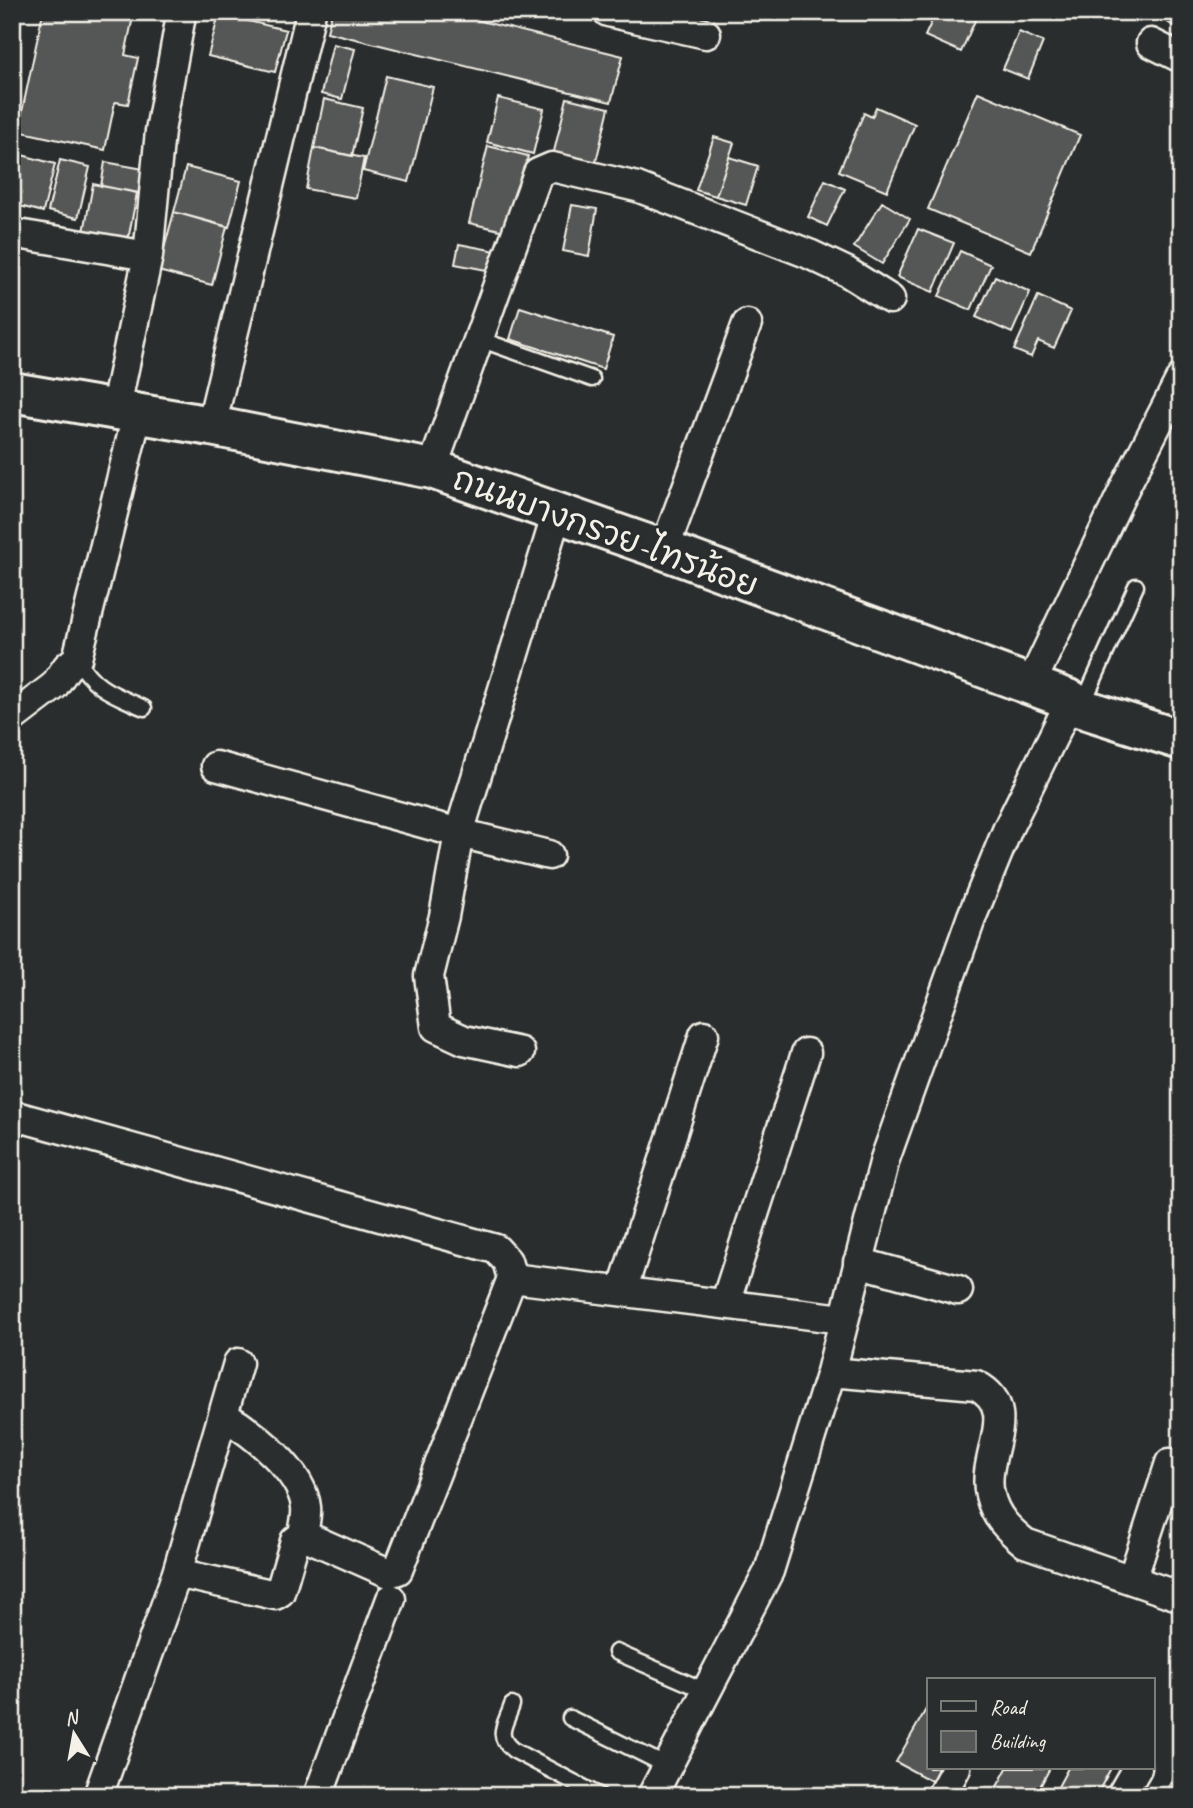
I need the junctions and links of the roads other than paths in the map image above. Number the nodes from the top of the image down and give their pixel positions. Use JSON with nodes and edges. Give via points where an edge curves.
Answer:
{"nodes":[{"id":1,"x":311,"y":12,"type":"edge"},
{"id":2,"x":608,"y":12,"type":"edge"},
{"id":3,"x":180,"y":21,"type":"dead end"},
{"id":4,"x":706,"y":34,"type":"dead end"},
{"id":5,"x":1151,"y":43,"type":"dead end"},
{"id":6,"x":1181,"y":58,"type":"edge"},
{"id":7,"x":12,"y":233,"type":"edge"},
{"id":8,"x":148,"y":256,"type":"junction"},
{"id":9,"x":890,"y":299,"type":"dead end"},
{"id":10,"x":747,"y":324,"type":"dead end"},
{"id":11,"x":479,"y":339,"type":"junction"},
{"id":12,"x":1181,"y":378,"type":"edge"},
{"id":13,"x":592,"y":379,"type":"dead end"},
{"id":14,"x":12,"y":392,"type":"edge"},
{"id":15,"x":126,"y":413,"type":"junction"},
{"id":16,"x":211,"y":426,"type":"junction"},
{"id":17,"x":432,"y":469,"type":"junction"},
{"id":18,"x":557,"y":513,"type":"junction"},
{"id":19,"x":664,"y":550,"type":"junction"},
{"id":20,"x":1136,"y":586,"type":"dead end"},
{"id":21,"x":78,"y":659,"type":"junction"},
{"id":22,"x":1030,"y":686,"type":"junction"},
{"id":23,"x":1076,"y":704,"type":"junction"},
{"id":24,"x":144,"y":708,"type":"dead end"},
{"id":25,"x":12,"y":718,"type":"edge"},
{"id":26,"x":1181,"y":740,"type":"edge"},
{"id":27,"x":216,"y":766,"type":"dead end"},
{"id":28,"x":459,"y":833,"type":"junction"},
{"id":29,"x":549,"y":855,"type":"dead end"},
{"id":30,"x":704,"y":1035,"type":"dead end"},
{"id":31,"x":520,"y":1052,"type":"dead end"},
{"id":32,"x":806,"y":1053,"type":"dead end"},
{"id":33,"x":12,"y":1115,"type":"edge"},
{"id":34,"x":858,"y":1262,"type":"junction"},
{"id":35,"x":512,"y":1278,"type":"junction"},
{"id":36,"x":622,"y":1290,"type":"junction"},
{"id":37,"x":958,"y":1290,"type":"dead end"},
{"id":38,"x":725,"y":1304,"type":"junction"},
{"id":39,"x":843,"y":1320,"type":"junction"},
{"id":40,"x":238,"y":1363,"type":"dead end"},
{"id":41,"x":831,"y":1372,"type":"junction"},
{"id":42,"x":223,"y":1415,"type":"junction"},
{"id":43,"x":1170,"y":1463,"type":"dead end"},
{"id":44,"x":303,"y":1535,"type":"junction"},
{"id":45,"x":177,"y":1573,"type":"junction"},
{"id":46,"x":1132,"y":1580,"type":"junction"},
{"id":47,"x":1181,"y":1597,"type":"edge"},
{"id":48,"x":391,"y":1599,"type":"dead end"},
{"id":49,"x":616,"y":1652,"type":"dead end"},
{"id":50,"x":706,"y":1691,"type":"junction"},
{"id":51,"x":512,"y":1705,"type":"dead end"},
{"id":52,"x":570,"y":1718,"type":"dead end"},
{"id":53,"x":667,"y":1766,"type":"junction"},
{"id":54,"x":955,"y":1770,"type":"edge"},
{"id":55,"x":1136,"y":1770,"type":"edge"},
{"id":56,"x":97,"y":1796,"type":"edge"},
{"id":57,"x":318,"y":1796,"type":"edge"},
{"id":58,"x":600,"y":1796,"type":"edge"},
{"id":59,"x":652,"y":1796,"type":"edge"},
{"id":60,"x":941,"y":1796,"type":"edge"},
{"id":61,"x":1121,"y":1796,"type":"edge"}],
"edges":[{"from":1,"to":16,"type":"street"},
{"from":2,"to":4,"type":"street"},
{"from":3,"to":8,"type":"street","via":[[160,131]]},
{"from":5,"to":6,"type":"street"},
{"from":7,"to":8,"type":"street"},
{"from":8,"to":15,"type":"street"},
{"from":9,"to":11,"type":"street","via":[[809,254],[637,187],[552,167],[538,173]]},
{"from":10,"to":19,"type":"street"},
{"from":11,"to":13,"type":"lane"},
{"from":11,"to":17,"type":"street"},
{"from":12,"to":22,"type":"street"},
{"from":14,"to":15,"type":"main road","name":"ถนนบางกรวย-ไทรน้อย"},
{"from":15,"to":16,"type":"main road","name":"ถนนบางกรวย-ไทรน้อย"},
{"from":15,"to":21,"type":"street"},
{"from":16,"to":17,"type":"main road","name":"ถนนบางกรวย-ไทรน้อย"},
{"from":17,"to":18,"type":"main road","name":"ถนนบางกรวย-ไทรน้อย"},
{"from":18,"to":19,"type":"main road","name":"ถนนบางกรวย-ไทรน้อย"},
{"from":18,"to":28,"type":"street"},
{"from":19,"to":22,"type":"main road","name":"ถนนบางกรวย-ไทรน้อย"},
{"from":20,"to":23,"type":"lane"},
{"from":21,"to":24,"type":"lane","via":[[97,686]]},
{"from":21,"to":25,"type":"street","via":[[54,686]]},
{"from":22,"to":23,"type":"main road","name":"ถนนบางกรวย-ไทรน้อย"},
{"from":23,"to":26,"type":"main road","name":"ถนนบางกรวย-ไทรน้อย"},
{"from":23,"to":34,"type":"street","via":[[1009,828],[972,916],[885,1159]]},
{"from":27,"to":28,"type":"street"},
{"from":28,"to":29,"type":"street"},
{"from":28,"to":31,"type":"street","via":[[429,976],[436,1027],[464,1040]]},
{"from":30,"to":36,"type":"street"},
{"from":32,"to":38,"type":"street"},
{"from":33,"to":35,"type":"street","via":[[495,1249],[507,1261]]},
{"from":34,"to":37,"type":"street"},
{"from":34,"to":39,"type":"street"},
{"from":35,"to":36,"type":"street"},
{"from":35,"to":44,"type":"street","via":[[398,1570],[389,1573]]},
{"from":36,"to":38,"type":"street"},
{"from":38,"to":39,"type":"street"},
{"from":39,"to":41,"type":"street"},
{"from":40,"to":42,"type":"street"},
{"from":41,"to":46,"type":"street","via":[[976,1385],[986,1391],[1000,1415],[989,1493],[1007,1529],[1025,1543]]},
{"from":41,"to":50,"type":"street","via":[[769,1570]]},
{"from":42,"to":44,"type":"street","via":[[250,1431],[298,1482],[306,1508]]},
{"from":42,"to":45,"type":"street"},
{"from":43,"to":46,"type":"street"},
{"from":44,"to":45,"type":"street","via":[[295,1541],[280,1592],[275,1595]]},
{"from":45,"to":56,"type":"street"},
{"from":46,"to":47,"type":"street"},
{"from":48,"to":57,"type":"street"},
{"from":49,"to":50,"type":"lane"},
{"from":50,"to":53,"type":"street"},
{"from":51,"to":58,"type":"lane","via":[[503,1742]]},
{"from":52,"to":53,"type":"lane"},
{"from":53,"to":59,"type":"street"},
{"from":54,"to":60,"type":"street"},
{"from":55,"to":61,"type":"street"}]}
